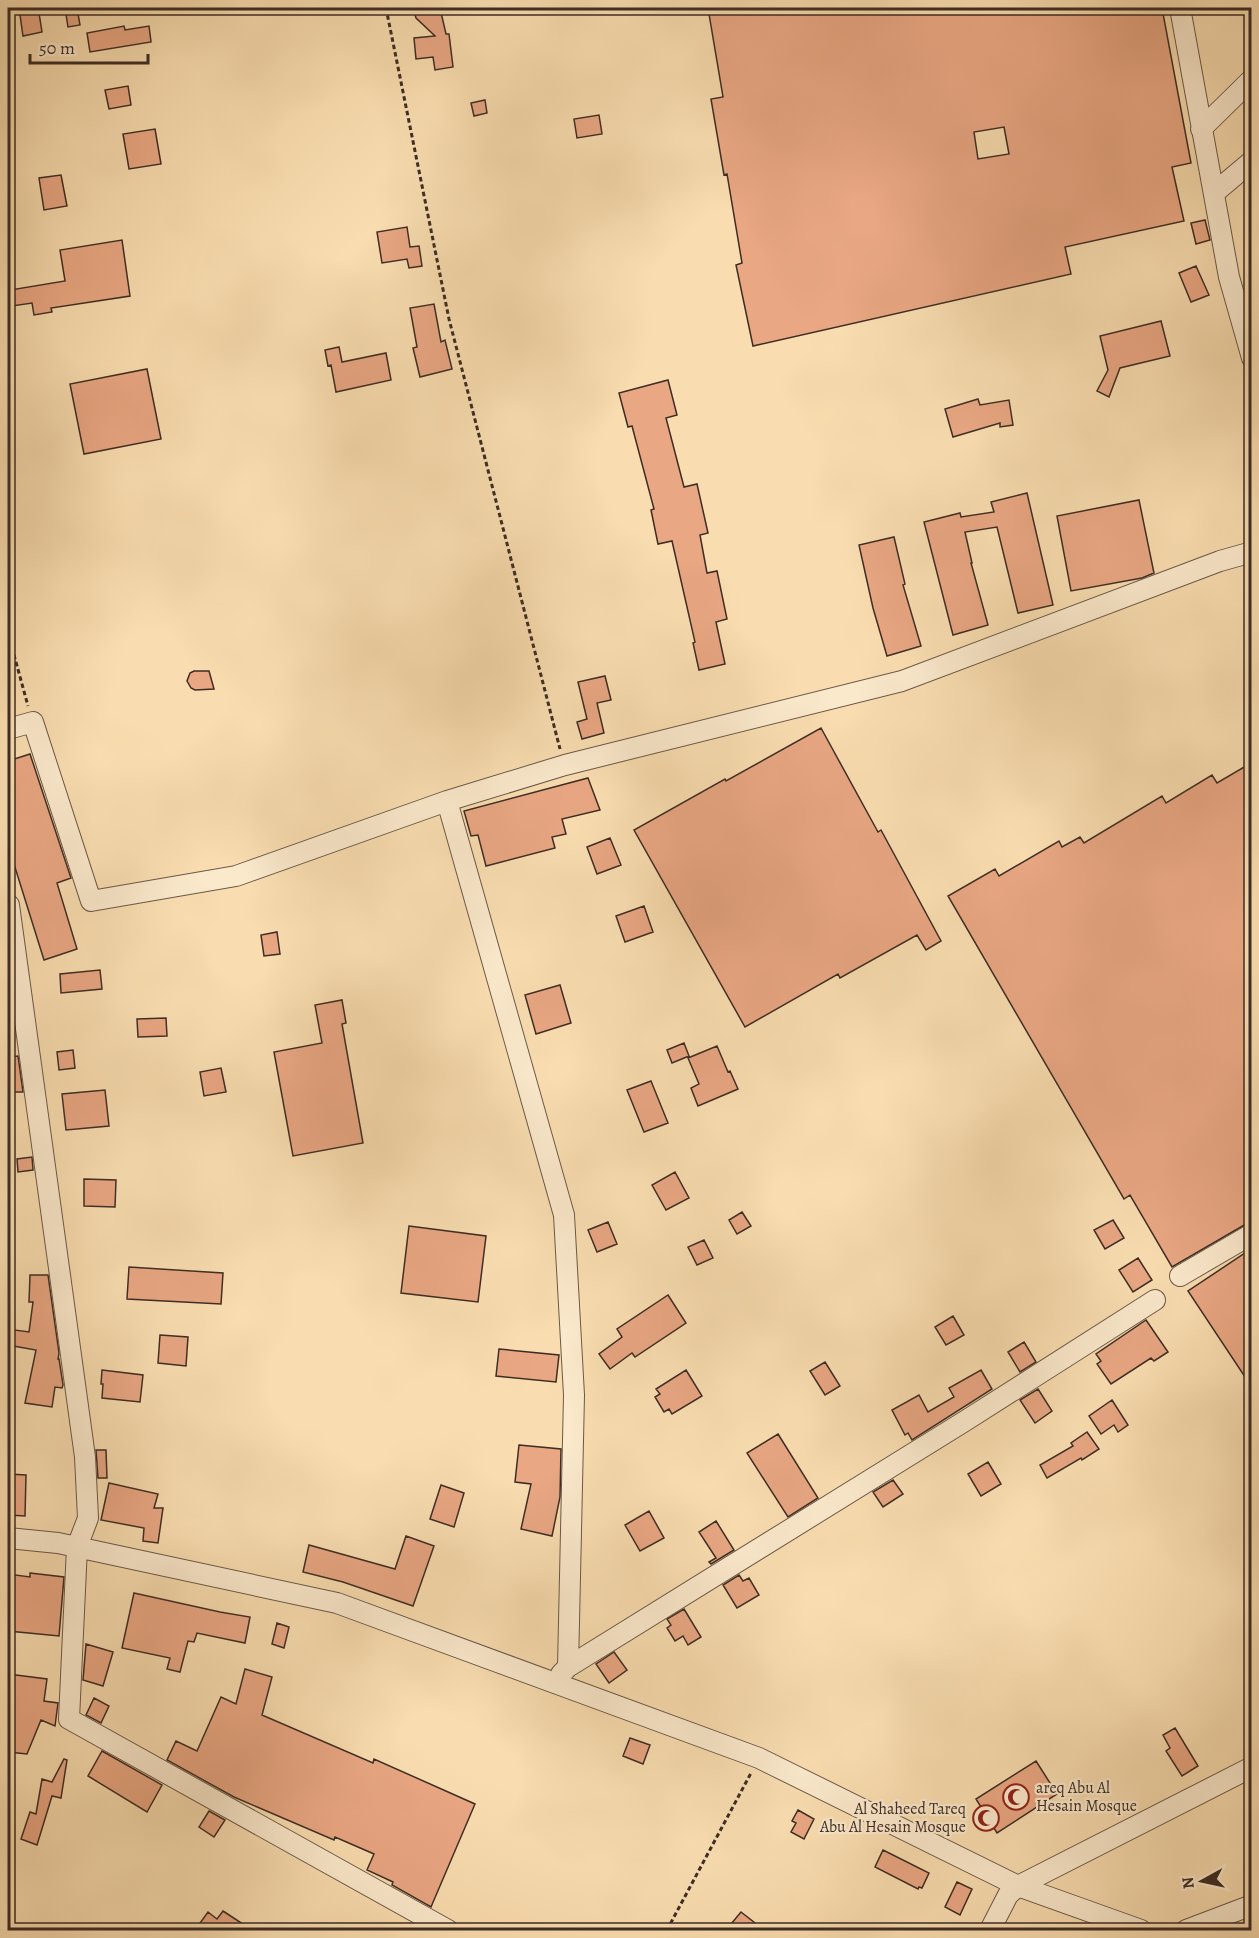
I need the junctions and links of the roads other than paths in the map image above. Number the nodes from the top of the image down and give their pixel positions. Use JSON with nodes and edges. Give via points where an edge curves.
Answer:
{"nodes":[{"id":1,"x":1180,"y":8,"type":"edge"},
{"id":2,"x":1251,"y":79,"type":"edge"},
{"id":3,"x":1201,"y":129,"type":"junction"},
{"id":4,"x":1251,"y":161,"type":"edge"},
{"id":5,"x":1214,"y":193,"type":"junction"},
{"id":6,"x":1251,"y":358,"type":"edge"},
{"id":7,"x":1251,"y":552,"type":"edge"},
{"id":8,"x":8,"y":729,"type":"edge"},
{"id":9,"x":447,"y":801,"type":"junction"},
{"id":10,"x":9,"y":905,"type":"dead end"},
{"id":11,"x":1251,"y":1234,"type":"edge"},
{"id":12,"x":1180,"y":1276,"type":"dead end"},
{"id":13,"x":1155,"y":1300,"type":"dead end"},
{"id":14,"x":8,"y":1538,"type":"edge"},
{"id":15,"x":77,"y":1547,"type":"junction"},
{"id":16,"x":568,"y":1667,"type":"junction"},
{"id":17,"x":553,"y":1682,"type":"junction"},
{"id":18,"x":1251,"y":1767,"type":"edge"},
{"id":19,"x":1018,"y":1886,"type":"junction"},
{"id":20,"x":1251,"y":1905,"type":"edge"},
{"id":21,"x":448,"y":1930,"type":"edge"},
{"id":22,"x":990,"y":1930,"type":"edge"},
{"id":23,"x":1141,"y":1930,"type":"edge"},
{"id":24,"x":1186,"y":1930,"type":"edge"}],
"edges":[{"from":1,"to":3,"type":"street"},
{"from":2,"to":3,"type":"street"},
{"from":3,"to":5,"type":"street"},
{"from":4,"to":5,"type":"street"},
{"from":5,"to":6,"type":"street","via":[[1229,278]]},
{"from":7,"to":9,"type":"street","via":[[902,681],[565,765]]},
{"from":8,"to":9,"type":"street","via":[[33,722],[92,901],[236,876]]},
{"from":9,"to":16,"type":"street","via":[[564,1215],[574,1395]]},
{"from":10,"to":15,"type":"street","via":[[85,1457],[88,1518]]},
{"from":11,"to":12,"type":"street"},
{"from":13,"to":16,"type":"street"},
{"from":14,"to":15,"type":"street"},
{"from":15,"to":17,"type":"street","via":[[337,1603]]},
{"from":15,"to":21,"type":"street","via":[[69,1719]]},
{"from":16,"to":17,"type":"street"},
{"from":17,"to":19,"type":"street","via":[[759,1758]]},
{"from":18,"to":19,"type":"street"},
{"from":19,"to":22,"type":"street","via":[[1008,1895]]},
{"from":19,"to":23,"type":"street"},
{"from":20,"to":24,"type":"street"}]}
